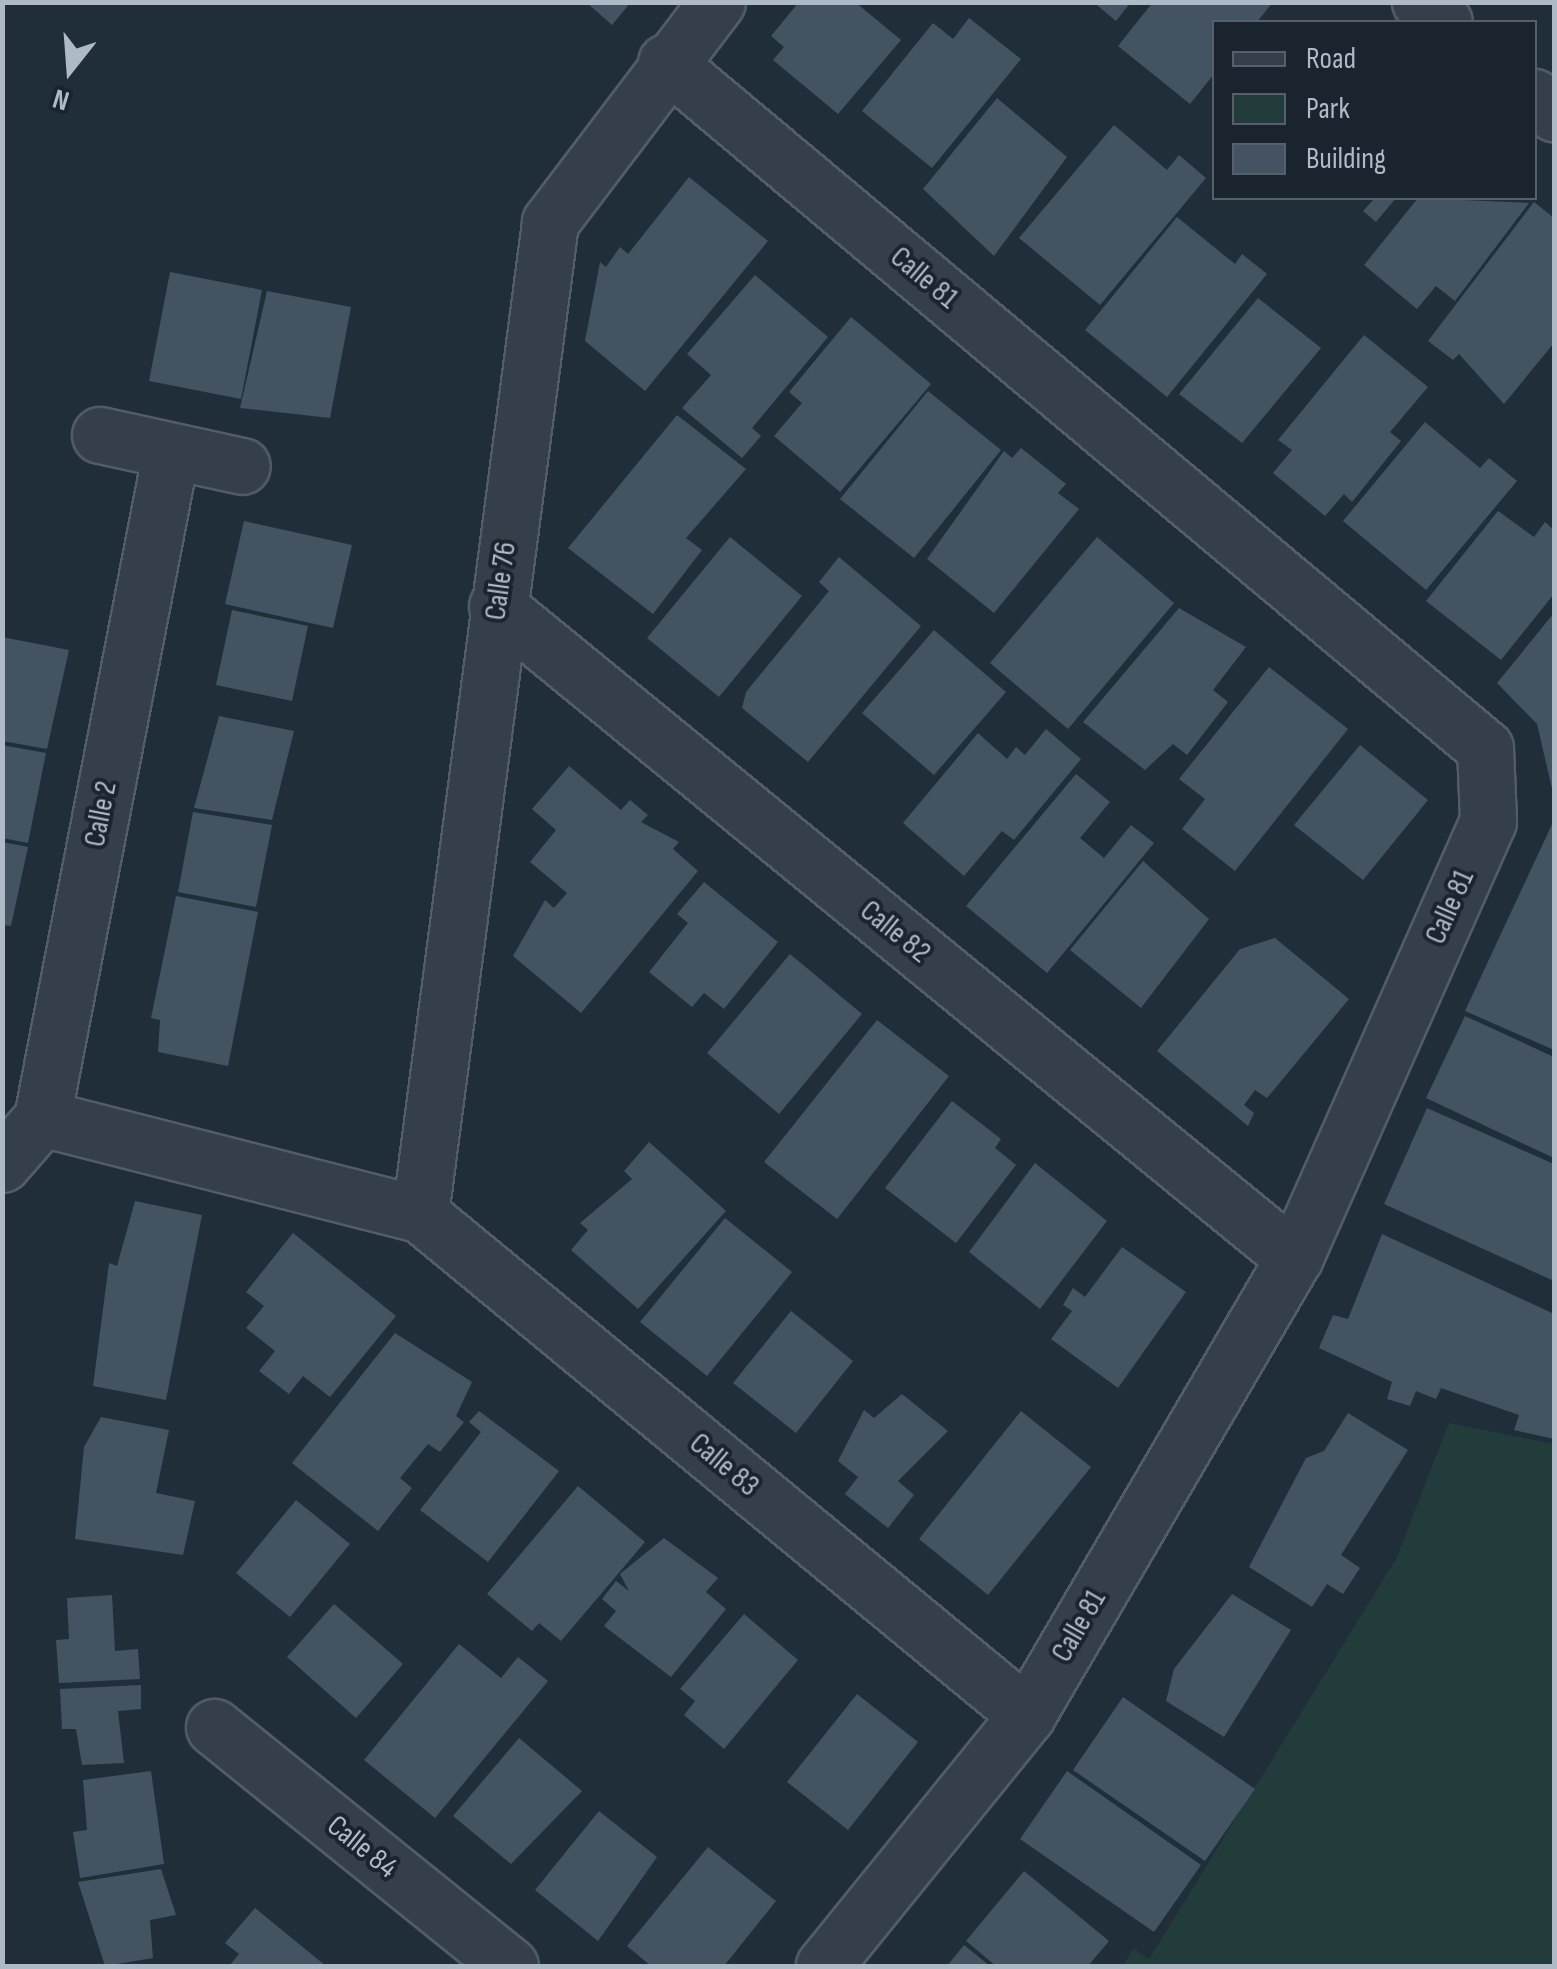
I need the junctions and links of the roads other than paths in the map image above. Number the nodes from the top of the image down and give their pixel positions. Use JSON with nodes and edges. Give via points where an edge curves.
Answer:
{"nodes":[{"id":1,"x":717,"y":2,"type":"edge"},
{"id":2,"x":1420,"y":2,"type":"edge"},
{"id":3,"x":1442,"y":20,"type":"edge"},
{"id":4,"x":666,"y":62,"type":"junction"},
{"id":5,"x":100,"y":436,"type":"dead end"},
{"id":6,"x":172,"y":450,"type":"junction"},
{"id":7,"x":242,"y":466,"type":"dead end"},
{"id":8,"x":497,"y":606,"type":"junction"},
{"id":9,"x":42,"y":1118,"type":"junction"},
{"id":10,"x":2,"y":1164,"type":"edge"},
{"id":11,"x":420,"y":1214,"type":"junction"},
{"id":12,"x":1294,"y":1258,"type":"junction"},
{"id":13,"x":1027,"y":1715,"type":"junction"},
{"id":14,"x":214,"y":1727,"type":"dead end"},
{"id":15,"x":510,"y":1966,"type":"edge"},
{"id":16,"x":824,"y":1966,"type":"edge"}],
"edges":[{"from":1,"to":4,"type":"street","name":"Calle 76"},
{"from":2,"to":3,"type":"street"},
{"from":4,"to":8,"type":"street","name":"Calle 76","via":[[550,222]]},
{"from":4,"to":12,"type":"street","name":"Calle 81","via":[[1486,748],[1488,821]]},
{"from":5,"to":6,"type":"street"},
{"from":6,"to":7,"type":"street"},
{"from":6,"to":9,"type":"street","name":"Calle 2"},
{"from":8,"to":11,"type":"street","name":"Calle 76"},
{"from":8,"to":12,"type":"street","name":"Calle 82"},
{"from":9,"to":10,"type":"street","name":"Calle 2"},
{"from":9,"to":11,"type":"street"},
{"from":11,"to":13,"type":"street","name":"Calle 83"},
{"from":12,"to":13,"type":"street","name":"Calle 81"},
{"from":13,"to":16,"type":"street","name":"Calle 81"},
{"from":14,"to":15,"type":"street","name":"Calle 84"}]}
